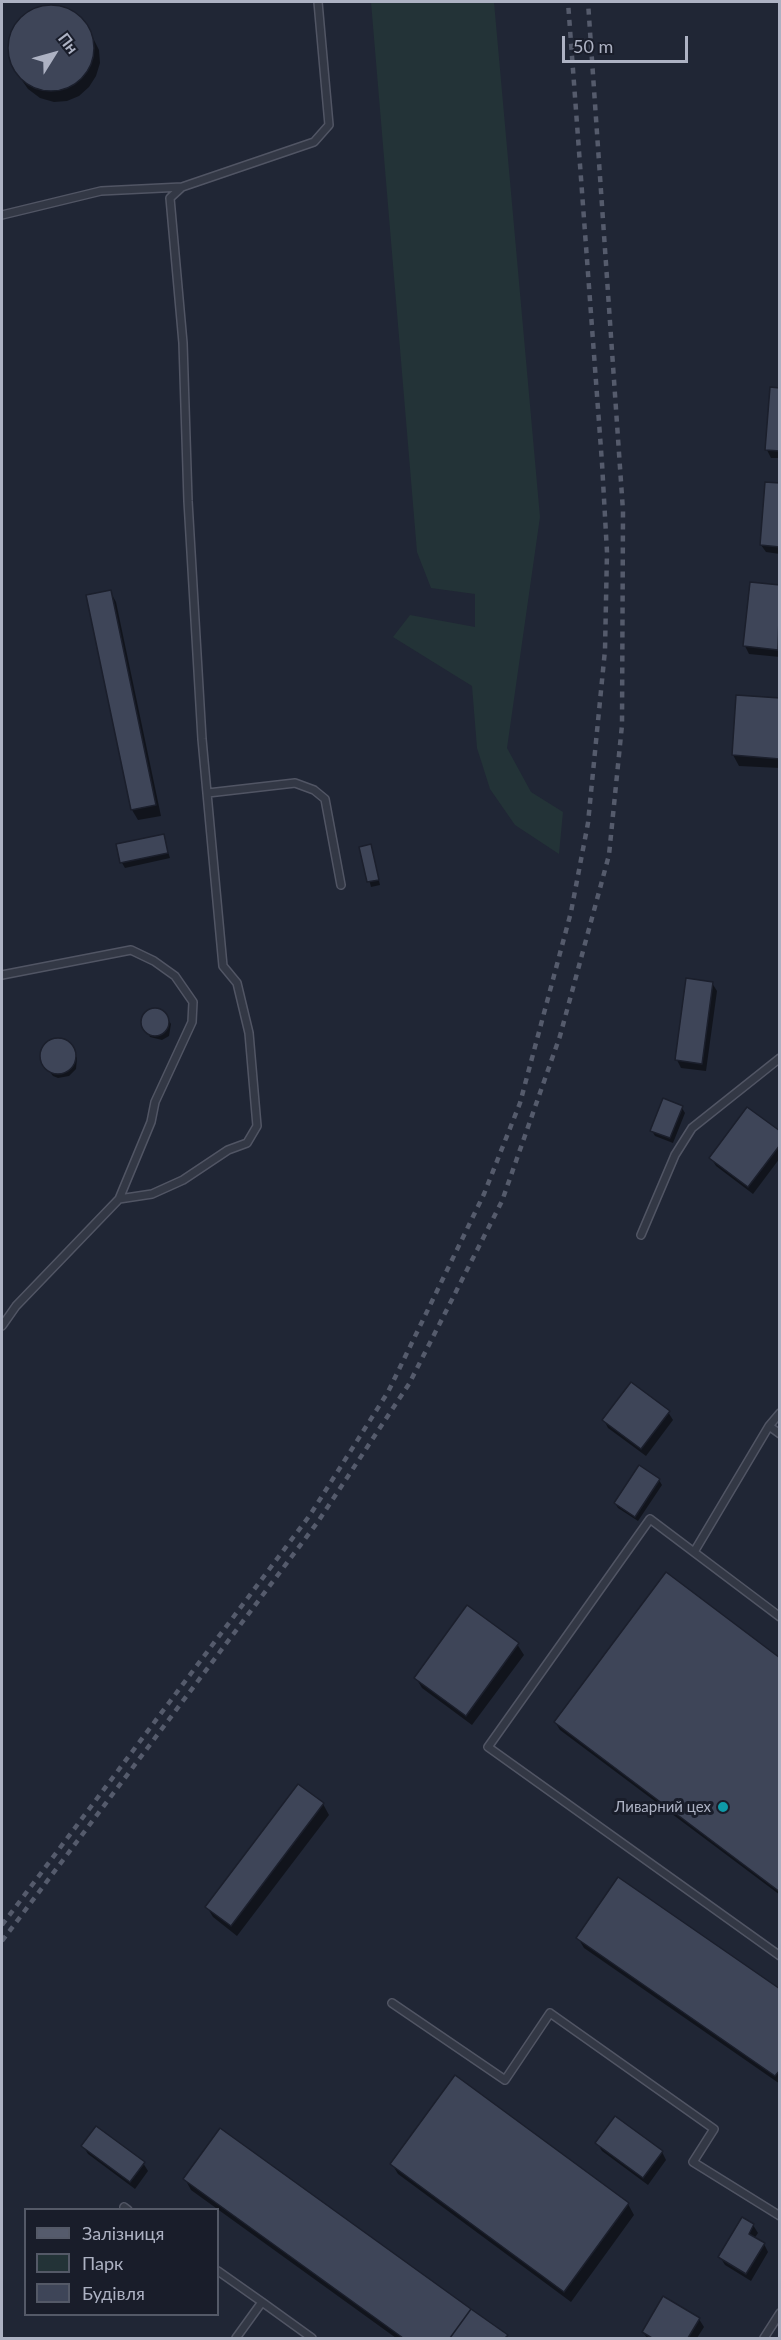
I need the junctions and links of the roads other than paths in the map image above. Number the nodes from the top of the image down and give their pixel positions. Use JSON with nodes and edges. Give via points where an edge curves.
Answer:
{"nodes":[{"id":1,"x":318,"y":2,"type":"edge"},
{"id":2,"x":182,"y":187,"type":"junction"},
{"id":3,"x":2,"y":215,"type":"edge"},
{"id":4,"x":208,"y":793,"type":"junction"},
{"id":5,"x":341,"y":885,"type":"dead end"},
{"id":6,"x":2,"y":975,"type":"edge"},
{"id":7,"x":780,"y":1058,"type":"edge"},
{"id":8,"x":119,"y":1199,"type":"junction"},
{"id":9,"x":640,"y":1235,"type":"dead end"},
{"id":10,"x":2,"y":1326,"type":"edge"},
{"id":11,"x":780,"y":1413,"type":"edge"},
{"id":12,"x":769,"y":1426,"type":"junction"},
{"id":13,"x":780,"y":1434,"type":"edge"},
{"id":14,"x":694,"y":1552,"type":"junction"},
{"id":15,"x":780,"y":1617,"type":"edge"},
{"id":16,"x":780,"y":1956,"type":"edge"},
{"id":17,"x":392,"y":2003,"type":"dead end"},
{"id":18,"x":780,"y":2216,"type":"edge"},
{"id":19,"x":219,"y":2272,"type":"edge"},
{"id":20,"x":262,"y":2302,"type":"junction"},
{"id":21,"x":780,"y":2313,"type":"edge"},
{"id":22,"x":236,"y":2338,"type":"edge"},
{"id":23,"x":312,"y":2338,"type":"edge"},
{"id":24,"x":764,"y":2338,"type":"edge"}],
"edges":[{"from":1,"to":2,"type":"lane","via":[[329,125],[314,142]]},
{"from":2,"to":3,"type":"lane","via":[[101,191]]},
{"from":2,"to":4,"type":"lane","via":[[170,198],[183,343],[188,501]]},
{"from":4,"to":5,"type":"lane","via":[[295,783],[314,790],[325,799]]},
{"from":4,"to":8,"type":"lane","via":[[223,966],[237,983],[249,1033],[257,1126],[247,1143],[228,1150],[183,1180],[152,1194]]},
{"from":6,"to":8,"type":"lane","via":[[131,950],[175,976],[193,1002],[192,1022],[154,1102],[151,1122]]},
{"from":7,"to":9,"type":"lane","via":[[692,1128],[675,1155]]},
{"from":8,"to":10,"type":"lane","via":[[16,1306]]},
{"from":11,"to":12,"type":"lane"},
{"from":12,"to":13,"type":"lane"},
{"from":12,"to":14,"type":"lane"},
{"from":14,"to":15,"type":"lane"},
{"from":14,"to":16,"type":"lane","via":[[650,1519],[488,1748]]},
{"from":17,"to":18,"type":"lane","via":[[505,2080],[550,2013],[714,2128],[693,2162]]},
{"from":19,"to":20,"type":"lane"},
{"from":20,"to":22,"type":"lane"},
{"from":20,"to":23,"type":"lane"},
{"from":21,"to":24,"type":"lane"}]}
